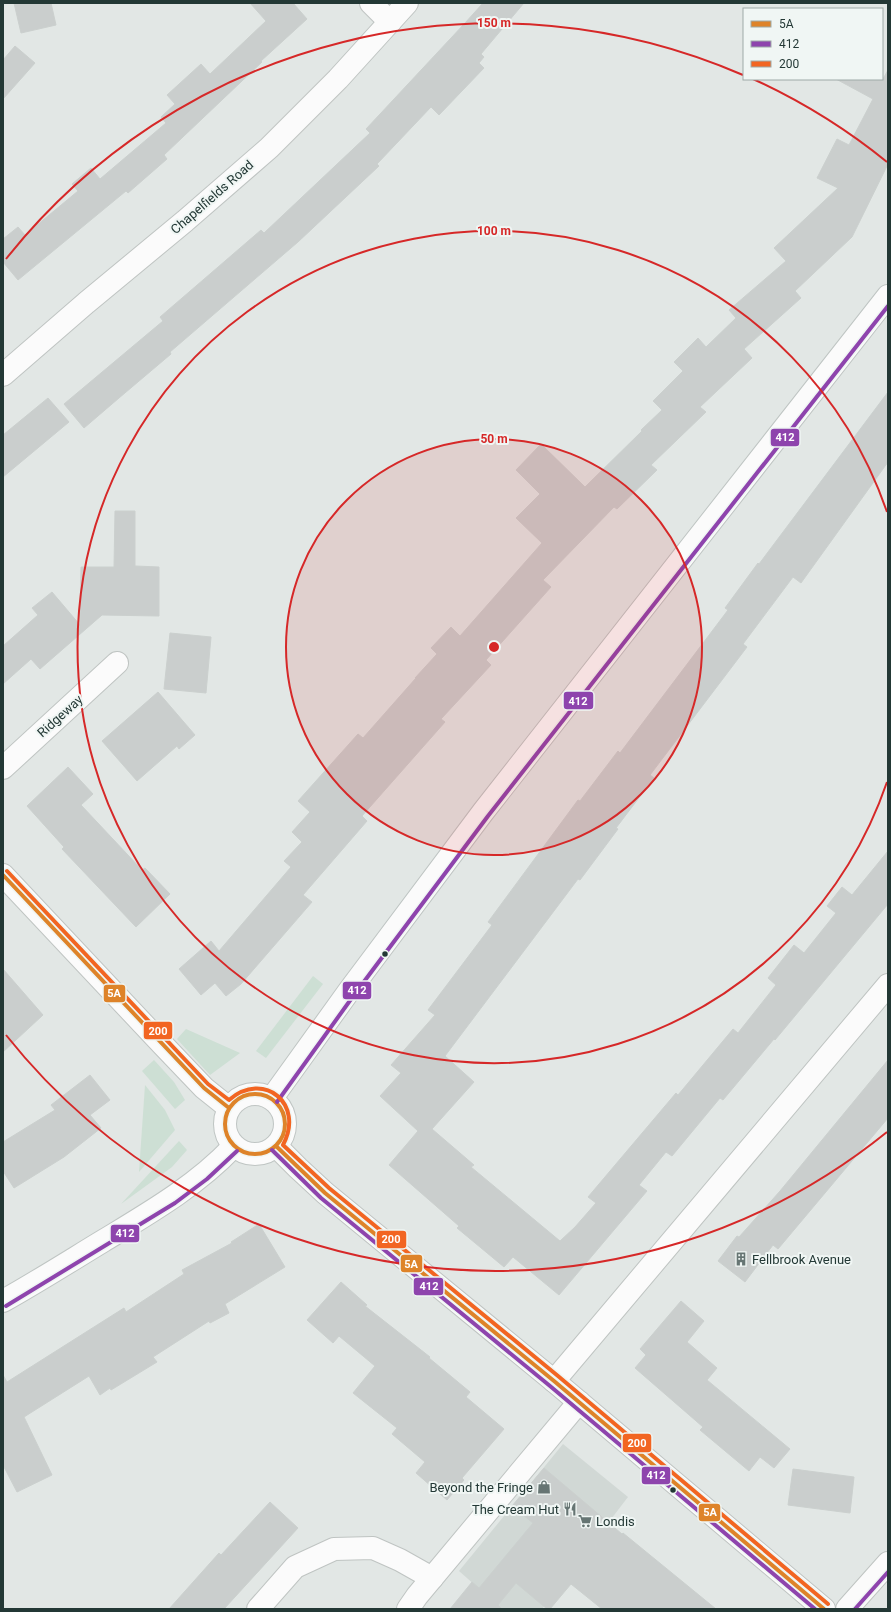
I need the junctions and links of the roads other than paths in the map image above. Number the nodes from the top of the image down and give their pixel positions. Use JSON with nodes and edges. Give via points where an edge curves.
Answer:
{"nodes":[{"id":1,"x":371,"y":3,"type":"edge"},
{"id":2,"x":407,"y":3,"type":"edge"},
{"id":3,"x":390,"y":22,"type":"junction"},
{"id":4,"x":888,"y":296,"type":"edge"},
{"id":5,"x":3,"y":375,"type":"edge"},
{"id":6,"x":117,"y":664,"type":"dead end"},
{"id":7,"x":3,"y":768,"type":"edge"},
{"id":8,"x":3,"y":874,"type":"edge"},
{"id":9,"x":888,"y":985,"type":"edge"},
{"id":10,"x":272,"y":1098,"type":"junction"},
{"id":11,"x":229,"y":1108,"type":"junction"},
{"id":12,"x":234,"y":1146,"type":"junction"},
{"id":13,"x":276,"y":1146,"type":"junction"},
{"id":14,"x":3,"y":1301,"type":"edge"},
{"id":15,"x":554,"y":1381,"type":"junction"},
{"id":16,"x":579,"y":1402,"type":"junction"},
{"id":17,"x":888,"y":1563,"type":"edge"},
{"id":18,"x":432,"y":1578,"type":"junction"},
{"id":19,"x":258,"y":1609,"type":"edge"},
{"id":20,"x":408,"y":1609,"type":"edge"},
{"id":21,"x":824,"y":1609,"type":"edge"},
{"id":22,"x":847,"y":1609,"type":"edge"}],
"edges":[{"from":1,"to":3,"type":"street"},
{"from":2,"to":3,"type":"street","name":"Chapelfields Road"},
{"from":3,"to":5,"type":"street","name":"Chapelfields Road","via":[[338,79],[268,148]]},
{"from":4,"to":10,"type":"street","via":[[483,812]]},
{"from":6,"to":7,"type":"street","name":"Ridgeway"},
{"from":8,"to":11,"type":"street","via":[[204,1088]]},
{"from":9,"to":15,"type":"street"},
{"from":10,"to":11,"type":"street","via":[[253,1093],[235,1101]]},
{"from":10,"to":13,"type":"street","via":[[279,1106],[285,1121],[283,1137]]},
{"from":11,"to":12,"type":"street","via":[[225,1116],[225,1132]]},
{"from":12,"to":13,"type":"street","via":[[246,1153],[260,1154]]},
{"from":12,"to":14,"type":"street","via":[[216,1165],[182,1192]]},
{"from":13,"to":15,"type":"street","via":[[325,1193]]},
{"from":15,"to":16,"type":"street"},
{"from":16,"to":18,"type":"street"},
{"from":16,"to":21,"type":"street"},
{"from":17,"to":22,"type":"street"},
{"from":18,"to":19,"type":"street","via":[[373,1548],[334,1549],[296,1567]]},
{"from":18,"to":20,"type":"street"}]}
